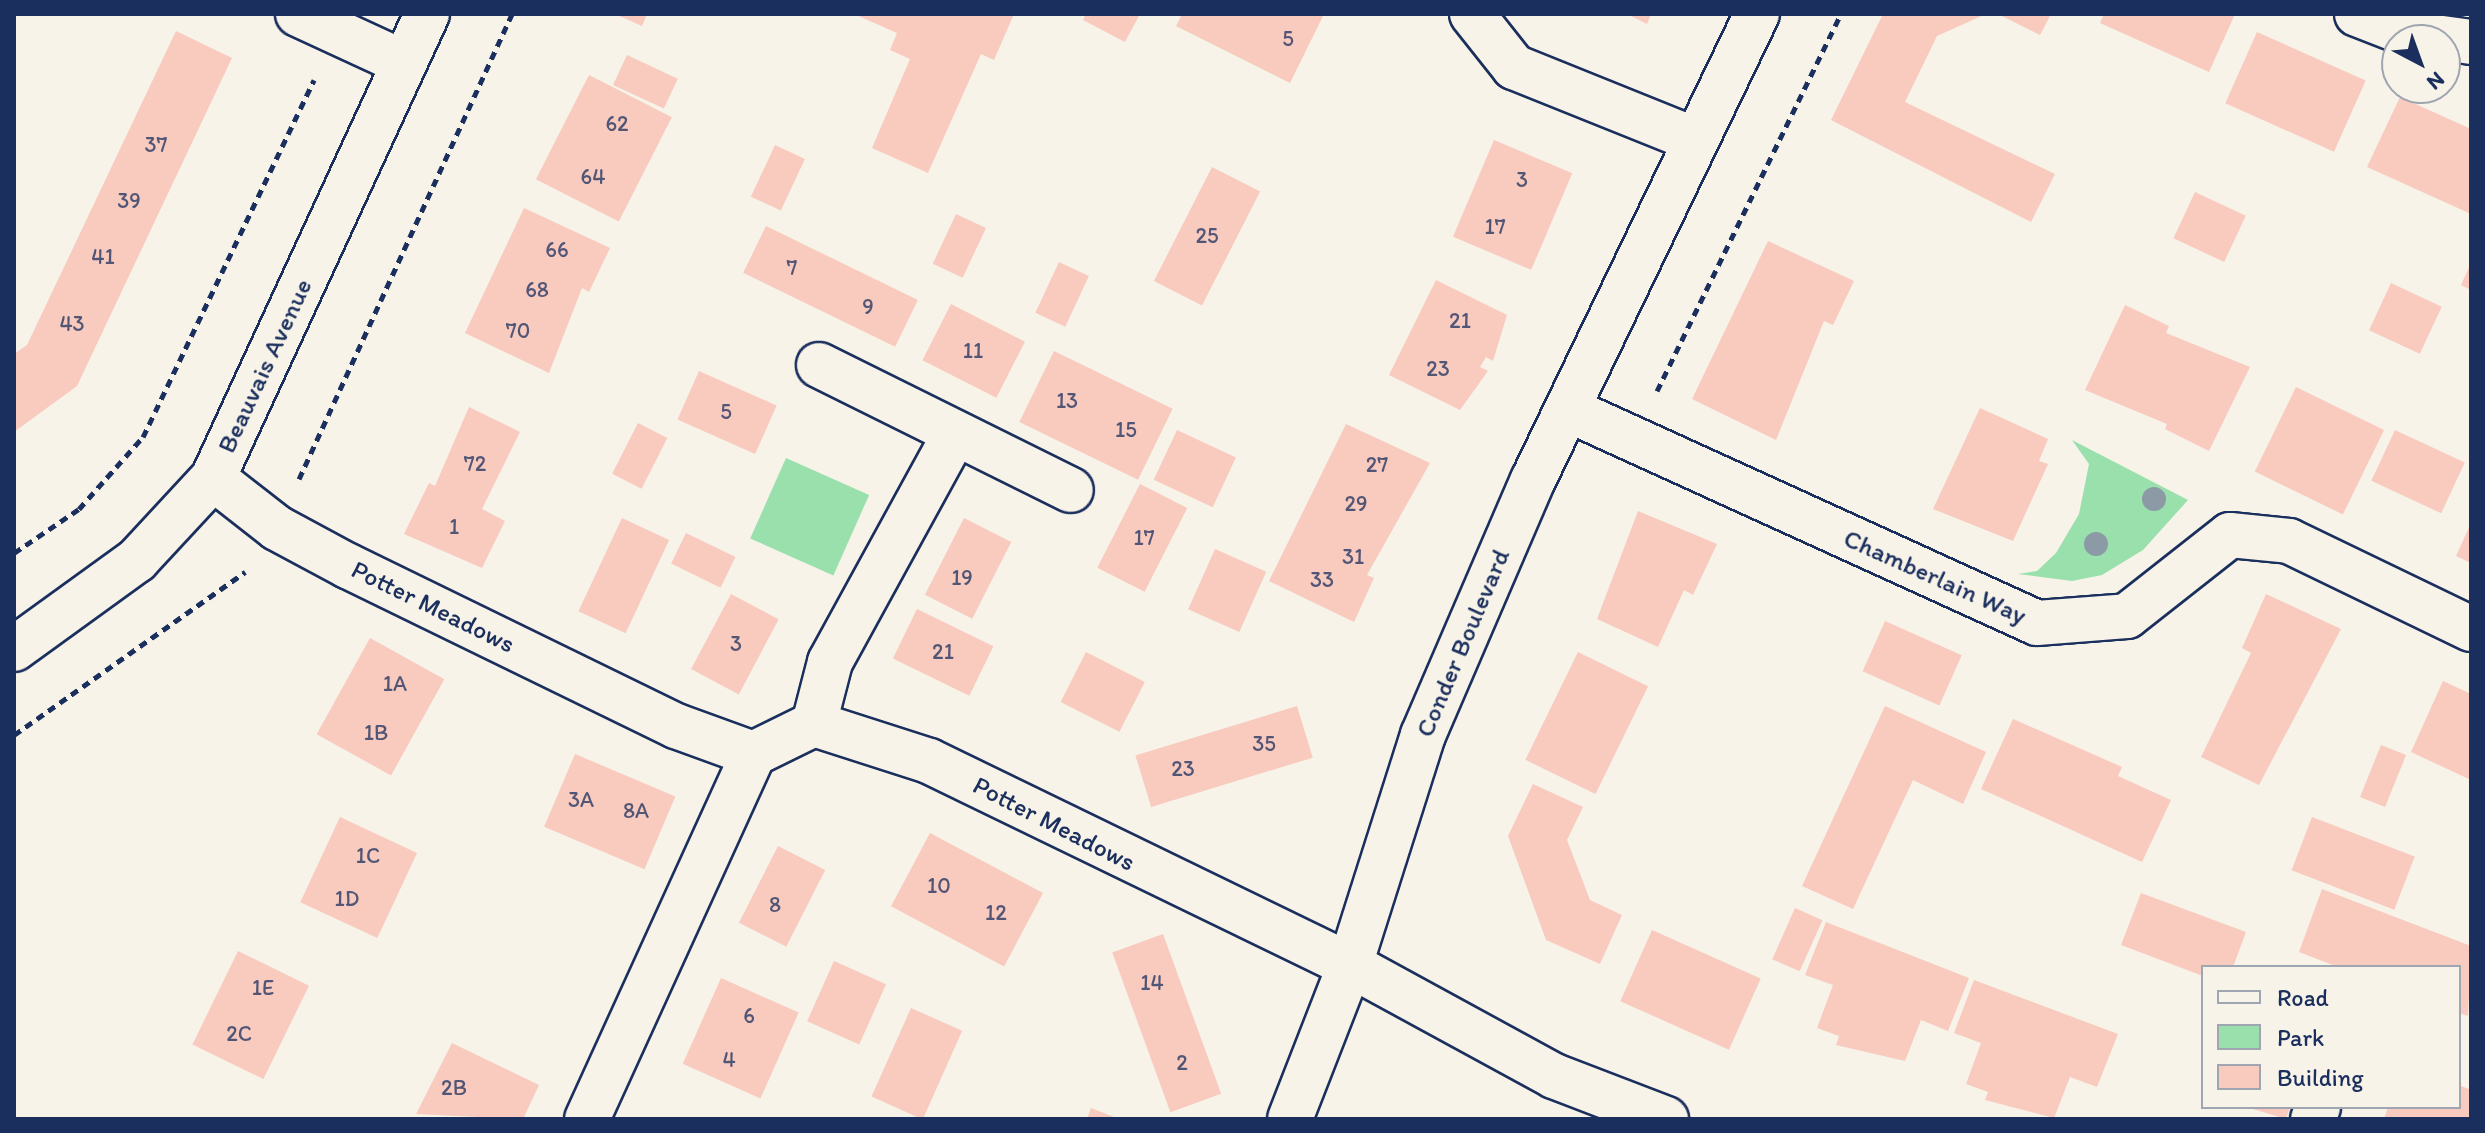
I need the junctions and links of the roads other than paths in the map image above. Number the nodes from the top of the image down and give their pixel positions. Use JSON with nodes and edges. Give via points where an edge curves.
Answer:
{"nodes":[{"id":1,"x":427,"y":14,"type":"edge"},
{"id":2,"x":1472,"y":14,"type":"edge"},
{"id":3,"x":1757,"y":14,"type":"edge"},
{"id":4,"x":2357,"y":14,"type":"edge"},
{"id":5,"x":317,"y":23,"type":"edge"},
{"id":6,"x":2471,"y":42,"type":"edge"},
{"id":7,"x":404,"y":63,"type":"junction"},
{"id":8,"x":1696,"y":140,"type":"junction"},
{"id":9,"x":819,"y":365,"type":"dead end"},
{"id":10,"x":1567,"y":409,"type":"junction"},
{"id":11,"x":955,"y":434,"type":"junction"},
{"id":12,"x":213,"y":478,"type":"junction"},
{"id":13,"x":1071,"y":490,"type":"dead end"},
{"id":14,"x":2471,"y":629,"type":"edge"},
{"id":15,"x":14,"y":649,"type":"edge"},
{"id":16,"x":814,"y":724,"type":"junction"},
{"id":17,"x":753,"y":754,"type":"junction"},
{"id":18,"x":1350,"y":965,"type":"junction"},
{"id":19,"x":587,"y":1119,"type":"edge"},
{"id":20,"x":1290,"y":1119,"type":"edge"},
{"id":21,"x":1666,"y":1119,"type":"edge"}],
"edges":[{"from":1,"to":7,"type":"street","name":"Beauvais Avenue"},
{"from":2,"to":8,"type":"street","via":[[1514,67]]},
{"from":3,"to":8,"type":"street","name":"Conder Boulevard"},
{"from":4,"to":6,"type":"street","via":[[2406,33]]},
{"from":5,"to":7,"type":"street"},
{"from":7,"to":12,"type":"street","name":"Beauvais Avenue"},
{"from":8,"to":10,"type":"street","name":"Conder Boulevard"},
{"from":9,"to":11,"type":"street"},
{"from":10,"to":14,"type":"street","name":"Chamberlain Way","via":[[2037,623],[2127,616],[2230,535],[2289,541]]},
{"from":10,"to":18,"type":"street","name":"Conder Boulevard","via":[[1423,735]]},
{"from":11,"to":13,"type":"street"},
{"from":11,"to":16,"type":"street","via":[[830,662]]},
{"from":12,"to":15,"type":"street","name":"Beauvais Avenue","via":[[137,560]]},
{"from":12,"to":17,"type":"street","name":"Potter Meadows","via":[[277,528],[356,570],[676,726]]},
{"from":16,"to":17,"type":"street"},
{"from":16,"to":18,"type":"street","name":"Potter Meadows","via":[[929,761]]},
{"from":17,"to":19,"type":"street"},
{"from":18,"to":20,"type":"street","name":"Conder Boulevard"},
{"from":18,"to":21,"type":"street","via":[[1554,1076]]}]}
